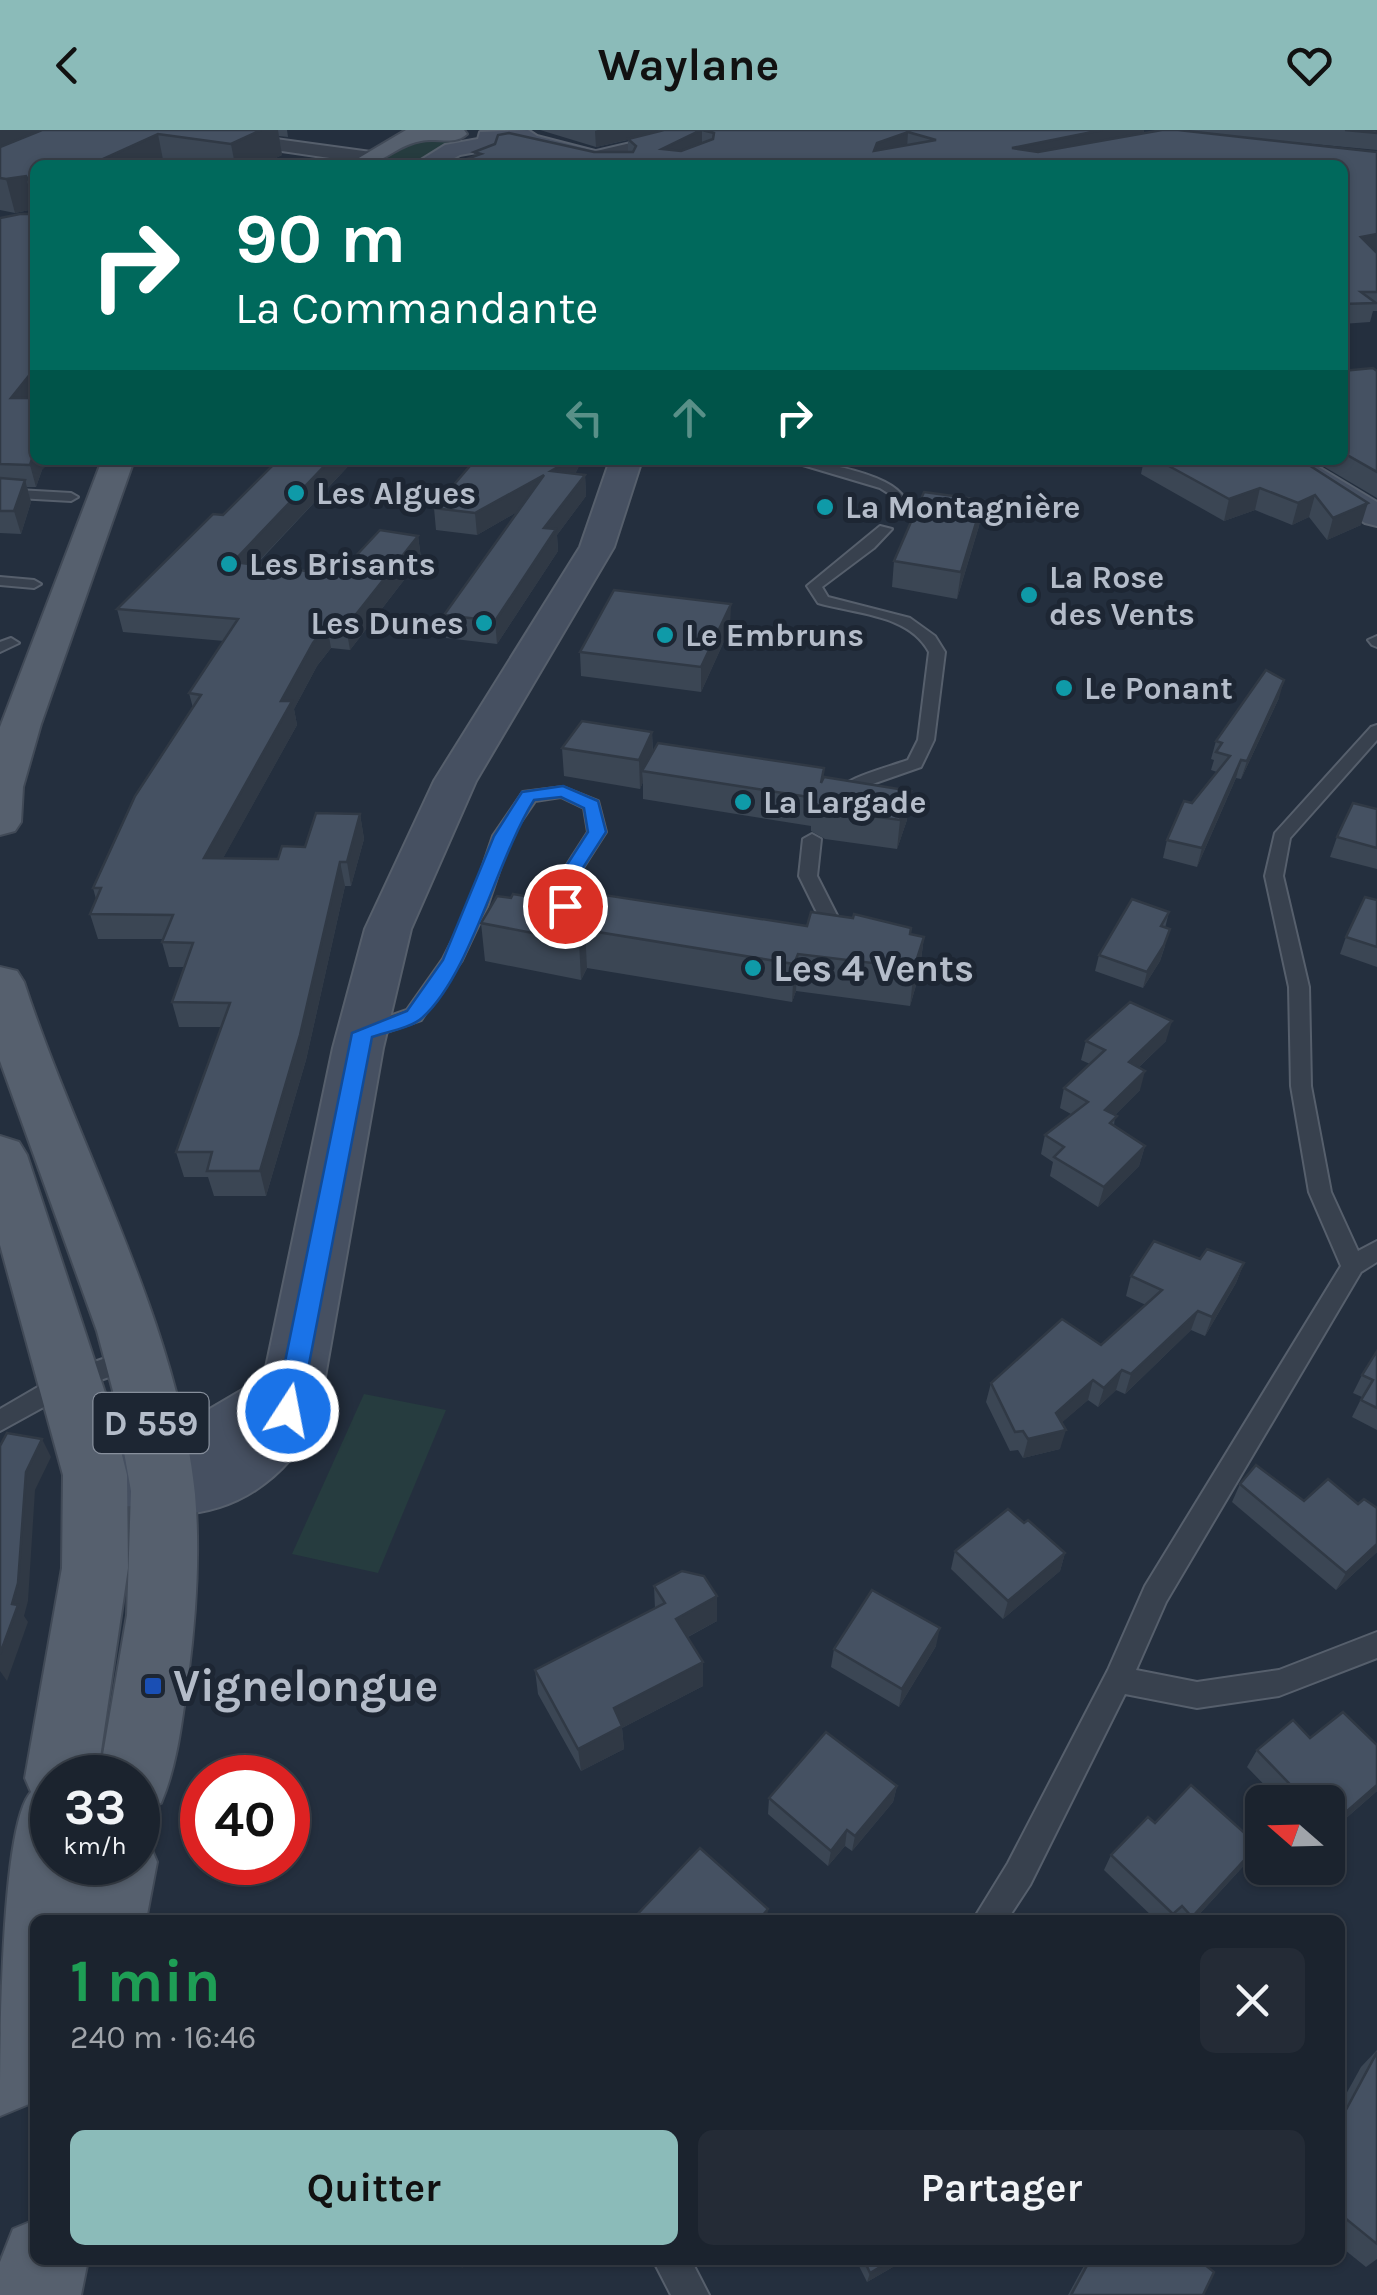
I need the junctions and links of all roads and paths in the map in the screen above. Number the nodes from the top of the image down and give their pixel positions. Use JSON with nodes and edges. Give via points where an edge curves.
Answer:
{"nodes":[{"id":1,"x":172,"y":130,"type":"edge"},
{"id":2,"x":539,"y":130,"type":"edge"},
{"id":3,"x":552,"y":130,"type":"edge"},
{"id":4,"x":712,"y":130,"type":"edge"},
{"id":5,"x":425,"y":131,"type":"edge"},
{"id":6,"x":456,"y":132,"type":"edge"},
{"id":7,"x":488,"y":137,"type":"junction"},
{"id":8,"x":513,"y":139,"type":"junction"},
{"id":9,"x":584,"y":156,"type":"junction"},
{"id":10,"x":352,"y":160,"type":"edge"},
{"id":11,"x":368,"y":160,"type":"edge"},
{"id":12,"x":429,"y":160,"type":"edge"},
{"id":13,"x":433,"y":160,"type":"edge"},
{"id":14,"x":601,"y":160,"type":"edge"},
{"id":15,"x":83,"y":465,"type":"edge"},
{"id":16,"x":116,"y":465,"type":"edge"},
{"id":17,"x":624,"y":465,"type":"edge"},
{"id":18,"x":811,"y":465,"type":"edge"},
{"id":19,"x":1292,"y":465,"type":"edge"},
{"id":20,"x":0,"y":493,"type":"edge"},
{"id":21,"x":71,"y":496,"type":"junction"},
{"id":22,"x":899,"y":502,"type":"dead end"},
{"id":23,"x":1377,"y":516,"type":"edge"},
{"id":24,"x":885,"y":529,"type":"dead end"},
{"id":25,"x":17,"y":582,"type":"edge"},
{"id":26,"x":4,"y":655,"type":"edge"},
{"id":27,"x":1377,"y":730,"type":"edge"},
{"id":28,"x":832,"y":800,"type":"edge"},
{"id":29,"x":0,"y":822,"type":"edge"},
{"id":30,"x":812,"y":839,"type":"dead end"},
{"id":31,"x":576,"y":916,"type":"edge"},
{"id":32,"x":841,"y":942,"type":"edge"},
{"id":33,"x":0,"y":982,"type":"edge"},
{"id":34,"x":362,"y":1033,"type":"junction"},
{"id":35,"x":0,"y":1155,"type":"edge"},
{"id":36,"x":1377,"y":1250,"type":"edge"},
{"id":37,"x":1352,"y":1266,"type":"junction"},
{"id":38,"x":135,"y":1358,"type":"junction"},
{"id":39,"x":75,"y":1395,"type":"junction"},
{"id":40,"x":0,"y":1421,"type":"edge"},
{"id":41,"x":163,"y":1487,"type":"junction"},
{"id":42,"x":98,"y":1530,"type":"junction"},
{"id":43,"x":1377,"y":1645,"type":"edge"},
{"id":44,"x":1118,"y":1679,"type":"junction"},
{"id":45,"x":64,"y":1755,"type":"edge"},
{"id":46,"x":139,"y":1755,"type":"edge"},
{"id":47,"x":39,"y":1885,"type":"edge"},
{"id":48,"x":115,"y":1885,"type":"edge"},
{"id":49,"x":32,"y":1915,"type":"edge"},
{"id":50,"x":109,"y":1915,"type":"edge"},
{"id":51,"x":993,"y":1915,"type":"edge"},
{"id":52,"x":30,"y":1927,"type":"edge"},
{"id":53,"x":0,"y":2075,"type":"edge"},
{"id":54,"x":43,"y":2265,"type":"edge"},
{"id":55,"x":674,"y":2265,"type":"edge"},
{"id":56,"x":37,"y":2295,"type":"edge"},
{"id":57,"x":691,"y":2295,"type":"edge"}],
"edges":[{"from":1,"to":10,"type":"street"},
{"from":2,"to":7,"type":"street"},
{"from":3,"to":8,"type":"street"},
{"from":4,"to":9,"type":"street"},
{"from":5,"to":6,"type":"main road"},
{"from":5,"to":11,"type":"main road"},
{"from":6,"to":7,"type":"street"},
{"from":6,"to":12,"type":"main road","via":[[456,140]]},
{"from":7,"to":8,"type":"street"},
{"from":8,"to":9,"type":"street"},
{"from":8,"to":13,"type":"street"},
{"from":9,"to":14,"type":"street"},
{"from":15,"to":21,"type":"main road"},
{"from":16,"to":29,"type":"main road","via":[[21,724],[2,786]]},
{"from":17,"to":34,"type":"street","via":[[597,547],[441,807],[388,929]]},
{"from":18,"to":22,"type":"lane","via":[[885,485]]},
{"from":19,"to":23,"type":"street"},
{"from":20,"to":21,"type":"lane"},
{"from":21,"to":25,"type":"main road","via":[[51,542]]},
{"from":24,"to":28,"type":"lane","via":[[814,586],[823,600],[911,624],[934,641],[926,740],[915,763],[855,784]]},
{"from":25,"to":26,"type":"main road"},
{"from":27,"to":37,"type":"lane","via":[[1281,837],[1274,876],[1300,987],[1300,1086],[1320,1192]]},
{"from":30,"to":32,"type":"lane","via":[[808,876]]},
{"from":31,"to":34,"type":"lane","via":[[565,906],[570,874],[597,832],[592,805],[563,792],[528,796],[502,836],[452,960],[414,1015]]},
{"from":33,"to":38,"type":"main road","number":"D 559","via":[[11,1030]]},
{"from":34,"to":41,"type":"street","via":[[292,1391],[230,1428]]},
{"from":35,"to":39,"type":"main road","number":"D 559"},
{"from":36,"to":37,"type":"lane"},
{"from":37,"to":44,"type":"lane","via":[[1155,1594]]},
{"from":38,"to":39,"type":"lane"},
{"from":38,"to":41,"type":"main road","number":"D 559"},
{"from":39,"to":40,"type":"lane"},
{"from":39,"to":41,"type":"street"},
{"from":39,"to":42,"type":"main road","number":"D 559","via":[[95,1474]]},
{"from":41,"to":42,"type":"street"},
{"from":41,"to":46,"type":"main road","number":"D 559","via":[[152,1686]]},
{"from":42,"to":45,"type":"main road","number":"D 559"},
{"from":43,"to":44,"type":"lane","via":[[1279,1683],[1197,1695]]},
{"from":44,"to":51,"type":"lane"},
{"from":47,"to":49,"type":"main road"},
{"from":48,"to":50,"type":"main road"},
{"from":52,"to":53,"type":"main road"},
{"from":54,"to":56,"type":"main road"},
{"from":55,"to":57,"type":"lane"}]}
